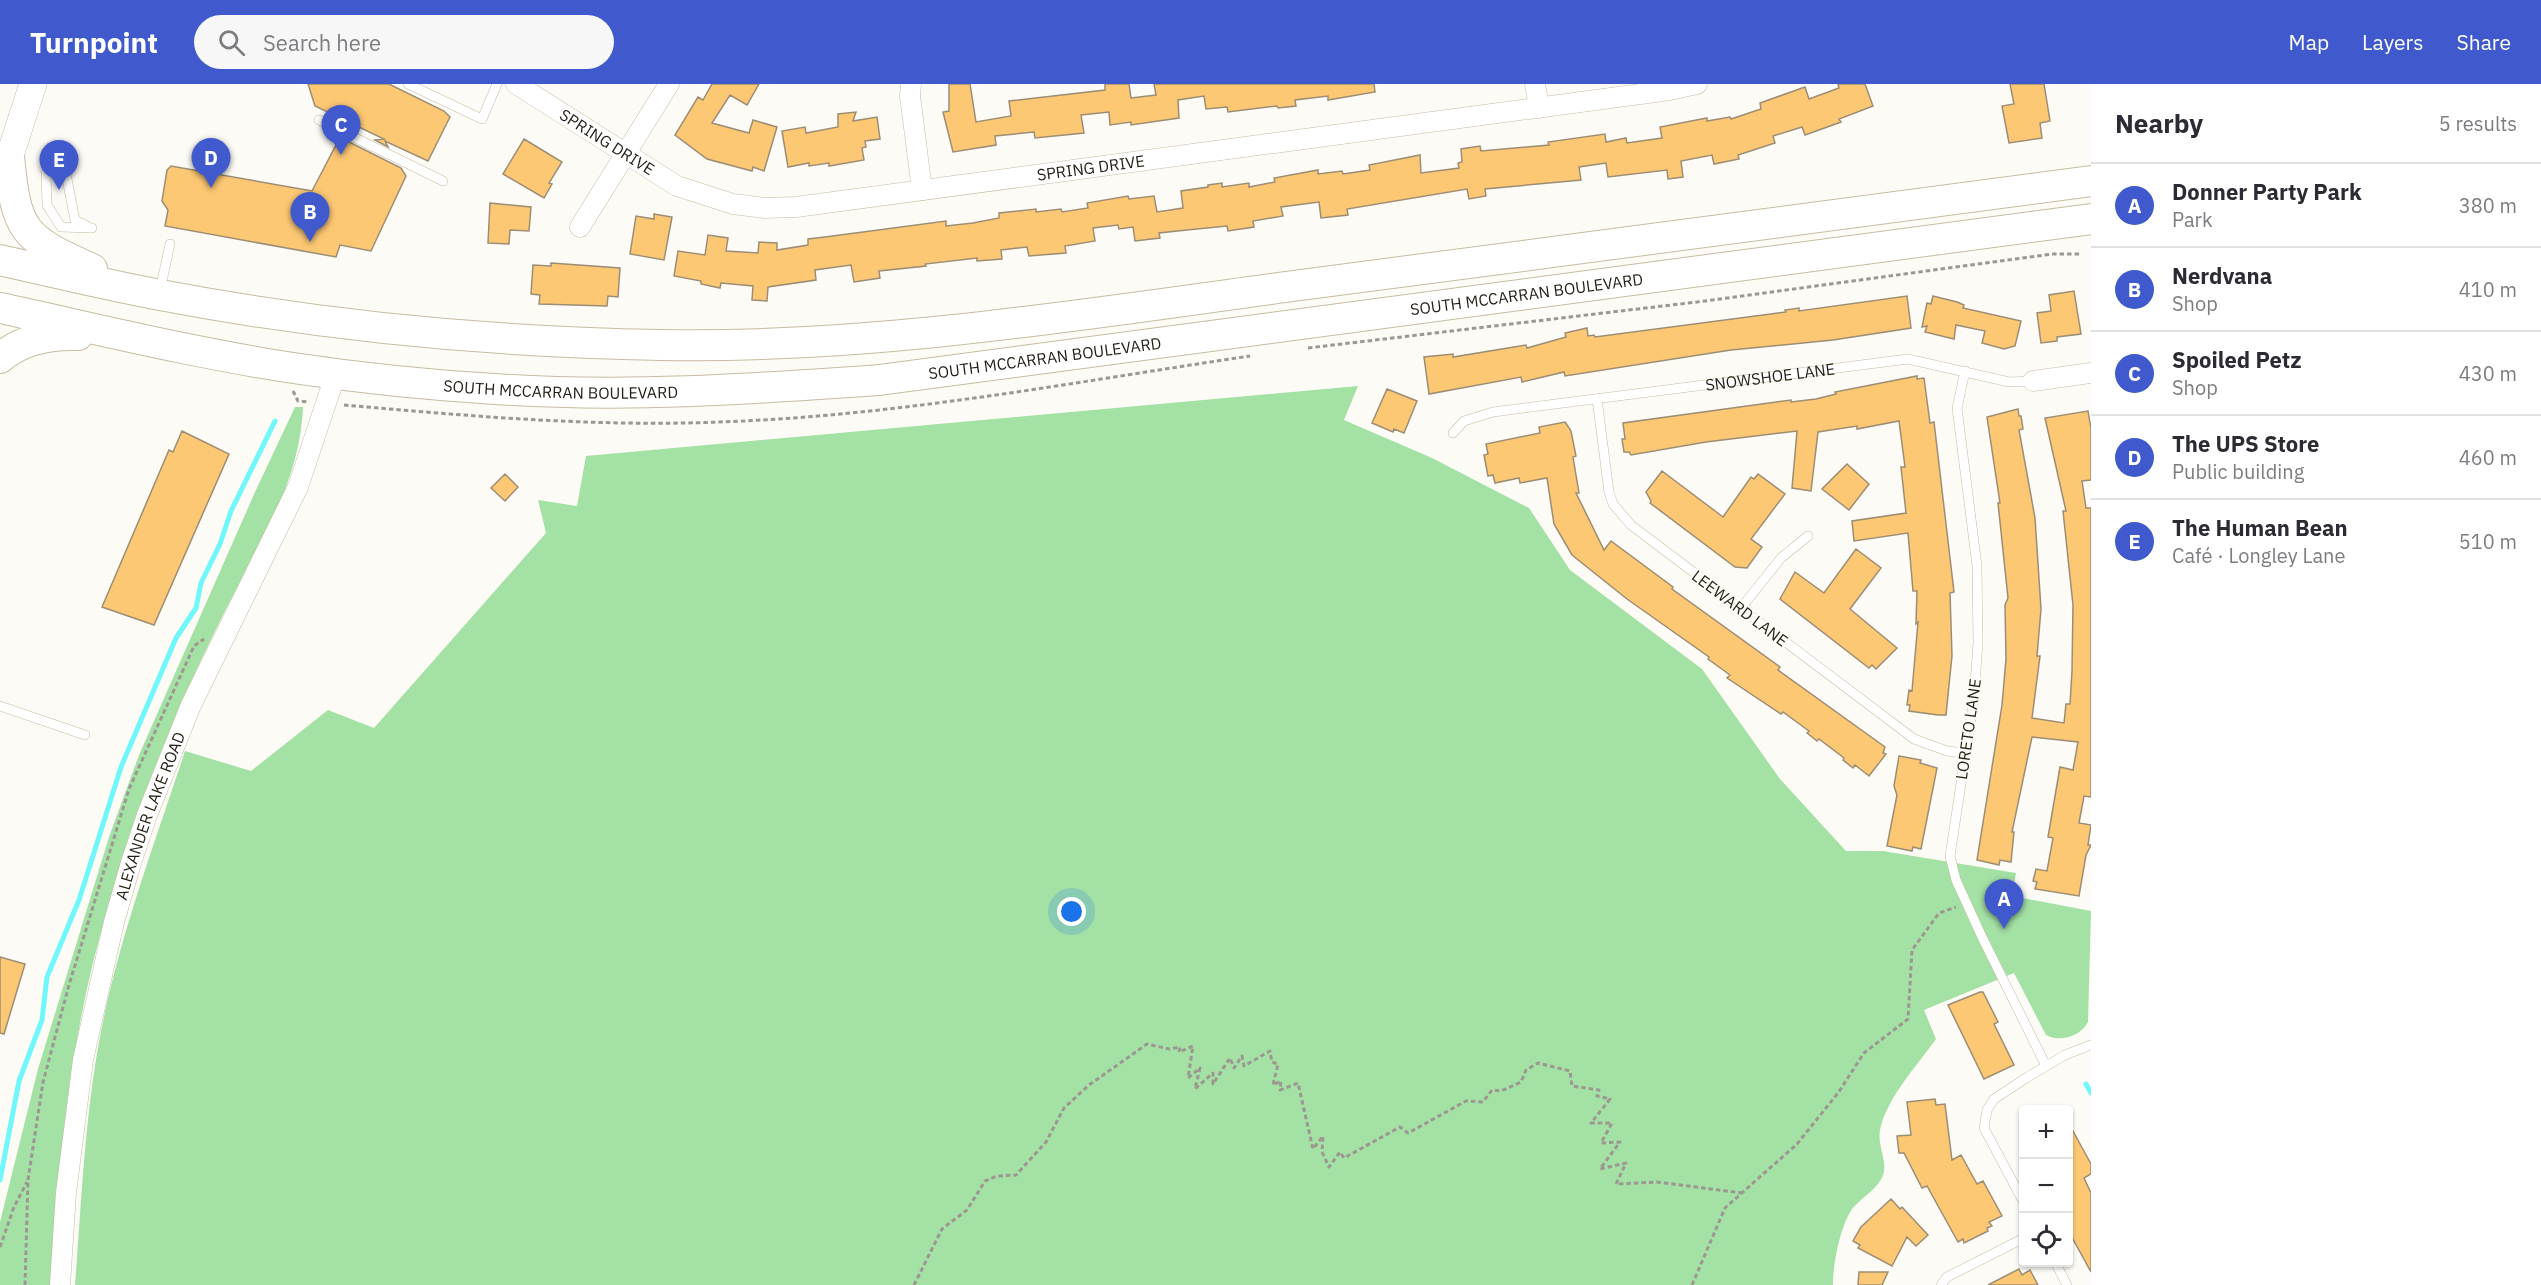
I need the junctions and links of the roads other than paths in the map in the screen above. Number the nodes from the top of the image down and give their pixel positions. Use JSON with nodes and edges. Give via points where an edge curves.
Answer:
{"nodes":[{"id":1,"x":33,"y":84,"type":"edge"},
{"id":2,"x":408,"y":84,"type":"edge"},
{"id":3,"x":497,"y":84,"type":"edge"},
{"id":4,"x":516,"y":84,"type":"edge"},
{"id":5,"x":669,"y":84,"type":"edge"},
{"id":6,"x":911,"y":84,"type":"edge"},
{"id":7,"x":1535,"y":84,"type":"edge"},
{"id":8,"x":1697,"y":84,"type":"edge"},
{"id":9,"x":1539,"y":108,"type":"junction"},
{"id":10,"x":319,"y":120,"type":"dead end"},
{"id":11,"x":626,"y":153,"type":"junction"},
{"id":12,"x":9,"y":156,"type":"junction"},
{"id":13,"x":443,"y":181,"type":"dead end"},
{"id":14,"x":2091,"y":181,"type":"edge"},
{"id":15,"x":0,"y":186,"type":"edge"},
{"id":16,"x":922,"y":190,"type":"junction"},
{"id":17,"x":2091,"y":219,"type":"edge"},
{"id":18,"x":580,"y":227,"type":"dead end"},
{"id":19,"x":92,"y":228,"type":"joint"},
{"id":20,"x":170,"y":244,"type":"dead end"},
{"id":21,"x":0,"y":260,"type":"edge"},
{"id":22,"x":159,"y":295,"type":"junction"},
{"id":23,"x":0,"y":308,"type":"edge"},
{"id":24,"x":131,"y":338,"type":"junction"},
{"id":25,"x":0,"y":358,"type":"edge"},
{"id":26,"x":1965,"y":371,"type":"junction"},
{"id":27,"x":336,"y":373,"type":"junction"},
{"id":28,"x":2091,"y":373,"type":"edge"},
{"id":29,"x":2033,"y":381,"type":"joint"},
{"id":30,"x":1596,"y":399,"type":"junction"},
{"id":31,"x":1453,"y":433,"type":"dead end"},
{"id":32,"x":1808,"y":536,"type":"dead end"},
{"id":33,"x":1741,"y":608,"type":"junction"},
{"id":34,"x":0,"y":705,"type":"edge"},
{"id":35,"x":85,"y":735,"type":"dead end"},
{"id":36,"x":1965,"y":753,"type":"junction"},
{"id":37,"x":2091,"y":1045,"type":"edge"},
{"id":38,"x":2046,"y":1066,"type":"junction"},
{"id":39,"x":2019,"y":1194,"type":"edge"},
{"id":40,"x":2019,"y":1241,"type":"edge"},
{"id":41,"x":2057,"y":1267,"type":"edge"},
{"id":42,"x":60,"y":1285,"type":"edge"},
{"id":43,"x":1941,"y":1285,"type":"edge"},
{"id":44,"x":2067,"y":1285,"type":"edge"}],
"edges":[{"from":1,"to":12,"type":"main road"},
{"from":2,"to":3,"type":"lane","via":[[482,119]]},
{"from":4,"to":11,"type":"street","name":"SPRING DRIVE"},
{"from":5,"to":11,"type":"street"},
{"from":6,"to":16,"type":"street"},
{"from":7,"to":9,"type":"street"},
{"from":8,"to":9,"type":"street","name":"SPRING DRIVE"},
{"from":9,"to":16,"type":"street","name":"SPRING DRIVE"},
{"from":10,"to":13,"type":"lane"},
{"from":11,"to":16,"type":"street","name":"SPRING DRIVE","via":[[677,186],[733,204],[796,207]]},
{"from":11,"to":18,"type":"street"},
{"from":12,"to":15,"type":"main road"},
{"from":12,"to":22,"type":"main road","via":[[13,200],[22,224],[36,240],[95,270]]},
{"from":14,"to":22,"type":"main road","via":[[1010,324],[806,342],[663,345],[532,341],[252,311]]},
{"from":17,"to":27,"type":"main road","name":"SOUTH MCCARRAN BOULEVARD","via":[[879,380],[713,391],[601,393],[497,389]]},
{"from":19,"to":19,"type":"lane","via":[[75,220],[61,148],[46,173],[47,205],[61,227]]},
{"from":20,"to":22,"type":"lane"},
{"from":21,"to":22,"type":"main road"},
{"from":23,"to":24,"type":"main road","name":"SOUTH MCCARRAN BOULEVARD"},
{"from":24,"to":25,"type":"main road","via":[[38,337],[13,347]]},
{"from":24,"to":27,"type":"main road","name":"SOUTH MCCARRAN BOULEVARD"},
{"from":26,"to":29,"type":"lane","name":"SNOWSHOE LANE","via":[[2008,382]]},
{"from":26,"to":30,"type":"lane","name":"SNOWSHOE LANE","via":[[1908,359]]},
{"from":26,"to":36,"type":"lane","name":"LORETO LANE","via":[[1957,408],[1977,566],[1978,642]]},
{"from":27,"to":42,"type":"street","name":"ALEXANDER LAKE ROAD","via":[[298,487],[191,705],[147,815],[129,873],[95,997],[83,1060],[66,1193]]},
{"from":28,"to":29,"type":"street","name":"SNOWSHOE LANE"},
{"from":30,"to":31,"type":"lane","name":"SNOWSHOE LANE","via":[[1477,415]]},
{"from":30,"to":33,"type":"lane","name":"LEEWARD LANE","via":[[1613,504],[1631,525]]},
{"from":32,"to":33,"type":"lane","via":[[1781,558]]},
{"from":33,"to":36,"type":"lane","name":"LEEWARD LANE","via":[[1914,739]]},
{"from":34,"to":35,"type":"lane"},
{"from":36,"to":38,"type":"lane","name":"LORETO LANE","via":[[1950,844],[1952,868]]},
{"from":37,"to":38,"type":"lane"},
{"from":38,"to":39,"type":"lane","via":[[1994,1099],[1984,1118],[1988,1139]]},
{"from":40,"to":43,"type":"lane","via":[[1947,1277]]},
{"from":41,"to":44,"type":"lane"}]}
